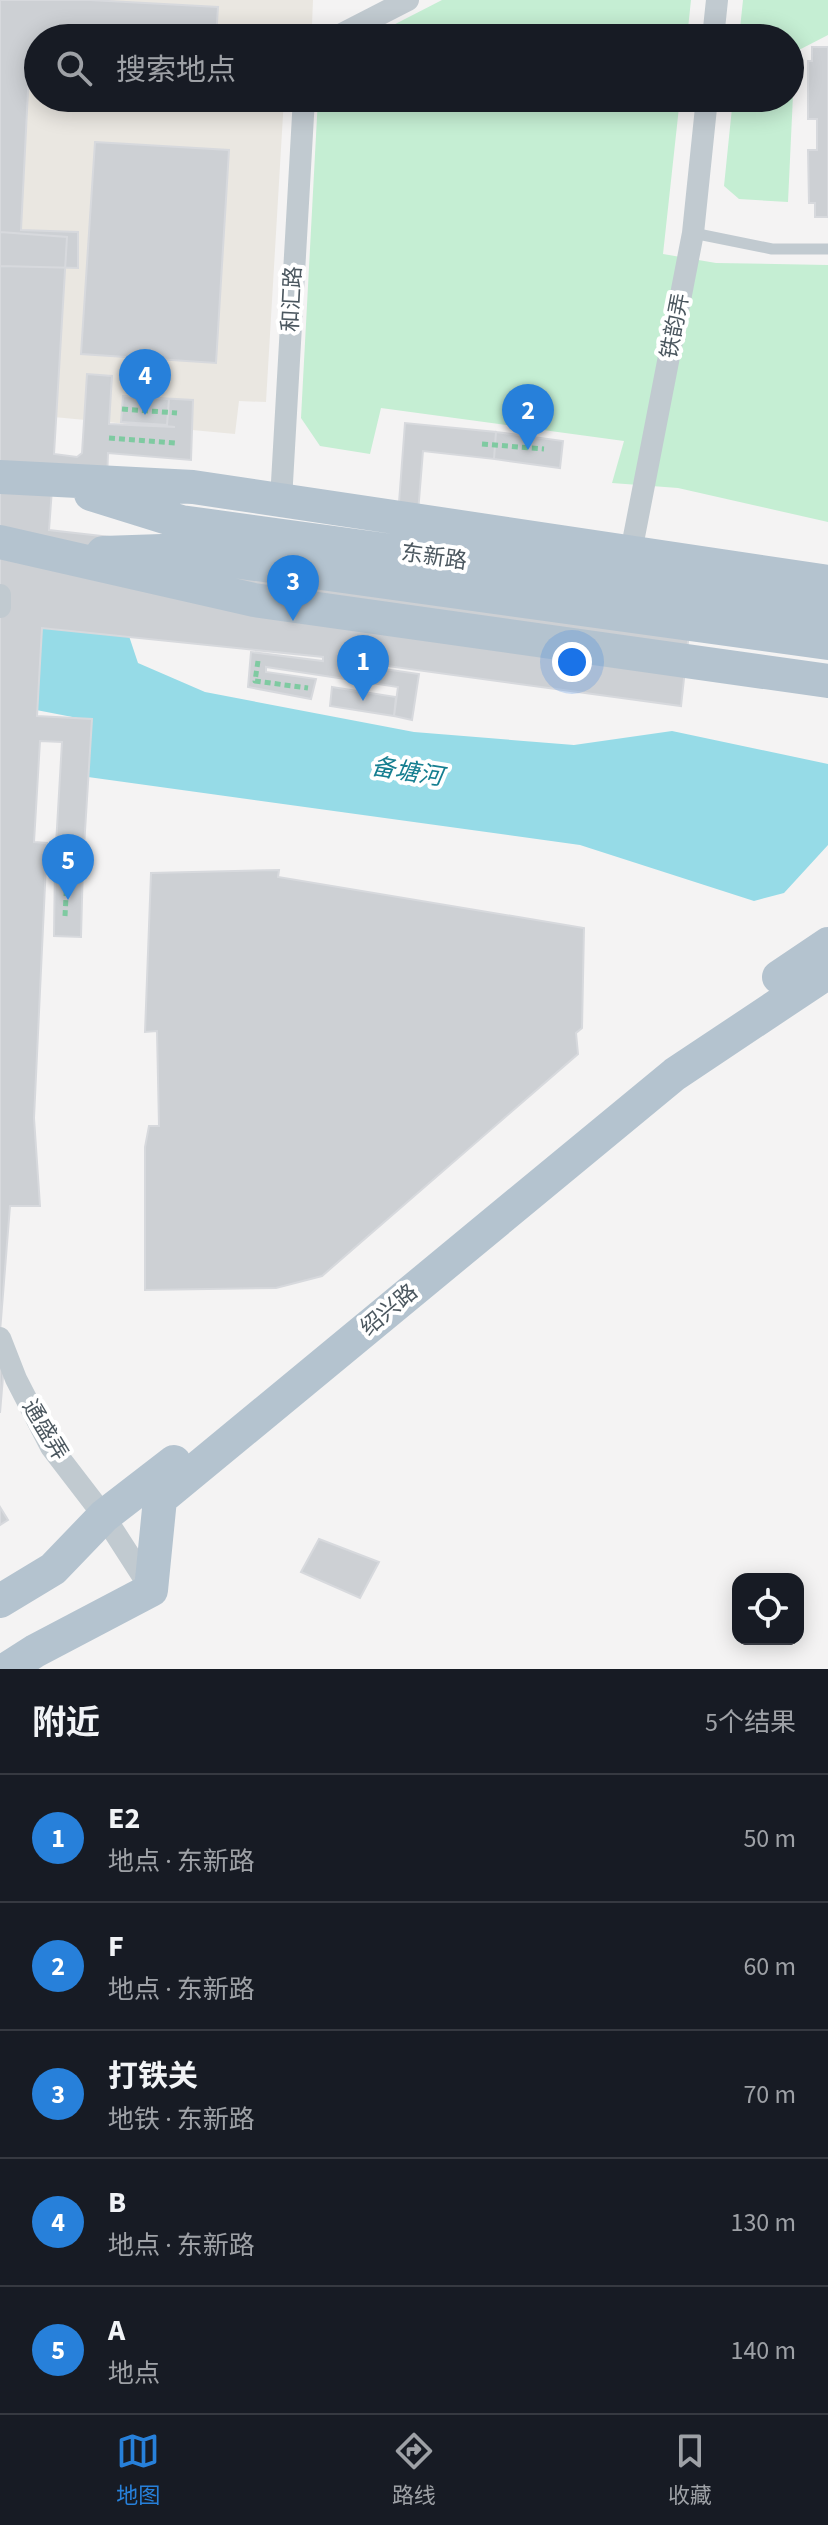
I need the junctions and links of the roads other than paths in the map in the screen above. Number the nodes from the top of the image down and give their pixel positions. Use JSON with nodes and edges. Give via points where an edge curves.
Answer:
{"nodes":[{"id":1,"x":408,"y":0,"type":"edge"},
{"id":2,"x":717,"y":0,"type":"edge"},
{"id":3,"x":361,"y":24,"type":"edge"},
{"id":4,"x":714,"y":24,"type":"edge"},
{"id":5,"x":303,"y":112,"type":"edge"},
{"id":6,"x":706,"y":112,"type":"edge"},
{"id":7,"x":693,"y":233,"type":"junction"},
{"id":8,"x":828,"y":249,"type":"edge"},
{"id":9,"x":0,"y":477,"type":"edge"},
{"id":10,"x":45,"y":480,"type":"junction"},
{"id":11,"x":281,"y":500,"type":"junction"},
{"id":12,"x":0,"y":542,"type":"edge"},
{"id":13,"x":631,"y":552,"type":"junction"},
{"id":14,"x":46,"y":554,"type":"junction"},
{"id":15,"x":828,"y":582,"type":"edge"},
{"id":16,"x":0,"y":595,"type":"edge"},
{"id":17,"x":0,"y":604,"type":"edge"},
{"id":18,"x":828,"y":611,"type":"edge"},
{"id":19,"x":753,"y":616,"type":"junction"},
{"id":20,"x":828,"y":643,"type":"edge"},
{"id":21,"x":828,"y":681,"type":"edge"},
{"id":22,"x":828,"y":944,"type":"edge"},
{"id":23,"x":828,"y":972,"type":"edge"},
{"id":24,"x":0,"y":1338,"type":"edge"},
{"id":25,"x":104,"y":1516,"type":"junction"},
{"id":26,"x":151,"y":1590,"type":"junction"},
{"id":27,"x":0,"y":1601,"type":"edge"},
{"id":28,"x":7,"y":1669,"type":"edge"}],
"edges":[{"from":1,"to":3,"type":"street"},
{"from":2,"to":4,"type":"street"},
{"from":5,"to":11,"type":"street","name":"和汇路"},
{"from":6,"to":7,"type":"street","name":"铁韵弄"},
{"from":7,"to":8,"type":"lane","via":[[772,249]]},
{"from":7,"to":13,"type":"street","name":"铁韵弄"},
{"from":9,"to":10,"type":"main road","name":"东新路"},
{"from":10,"to":11,"type":"main road","name":"东新路","via":[[193,487]]},
{"from":10,"to":19,"type":"main road","name":"东新路","via":[[181,522]]},
{"from":11,"to":13,"type":"main road","name":"东新路"},
{"from":12,"to":14,"type":"main road","name":"东新路"},
{"from":13,"to":15,"type":"main road","name":"东新路"},
{"from":14,"to":19,"type":"main road","name":"东新路","via":[[162,551]]},
{"from":14,"to":21,"type":"main road","name":"东新路","via":[[254,600]]},
{"from":16,"to":17,"type":"street"},
{"from":18,"to":19,"type":"main road","name":"东新路"},
{"from":19,"to":20,"type":"main road","name":"东新路"},
{"from":22,"to":25,"type":"main road","name":"绍兴路","via":[[666,1052]]},
{"from":23,"to":26,"type":"main road","name":"绍兴路","via":[[675,1074],[160,1499]]},
{"from":24,"to":25,"type":"street","name":"通盛弄","via":[[51,1447]]},
{"from":25,"to":26,"type":"street","name":"通盛弄"},
{"from":25,"to":27,"type":"main road","name":"绍兴路","via":[[53,1569]]},
{"from":26,"to":28,"type":"main road"}]}
